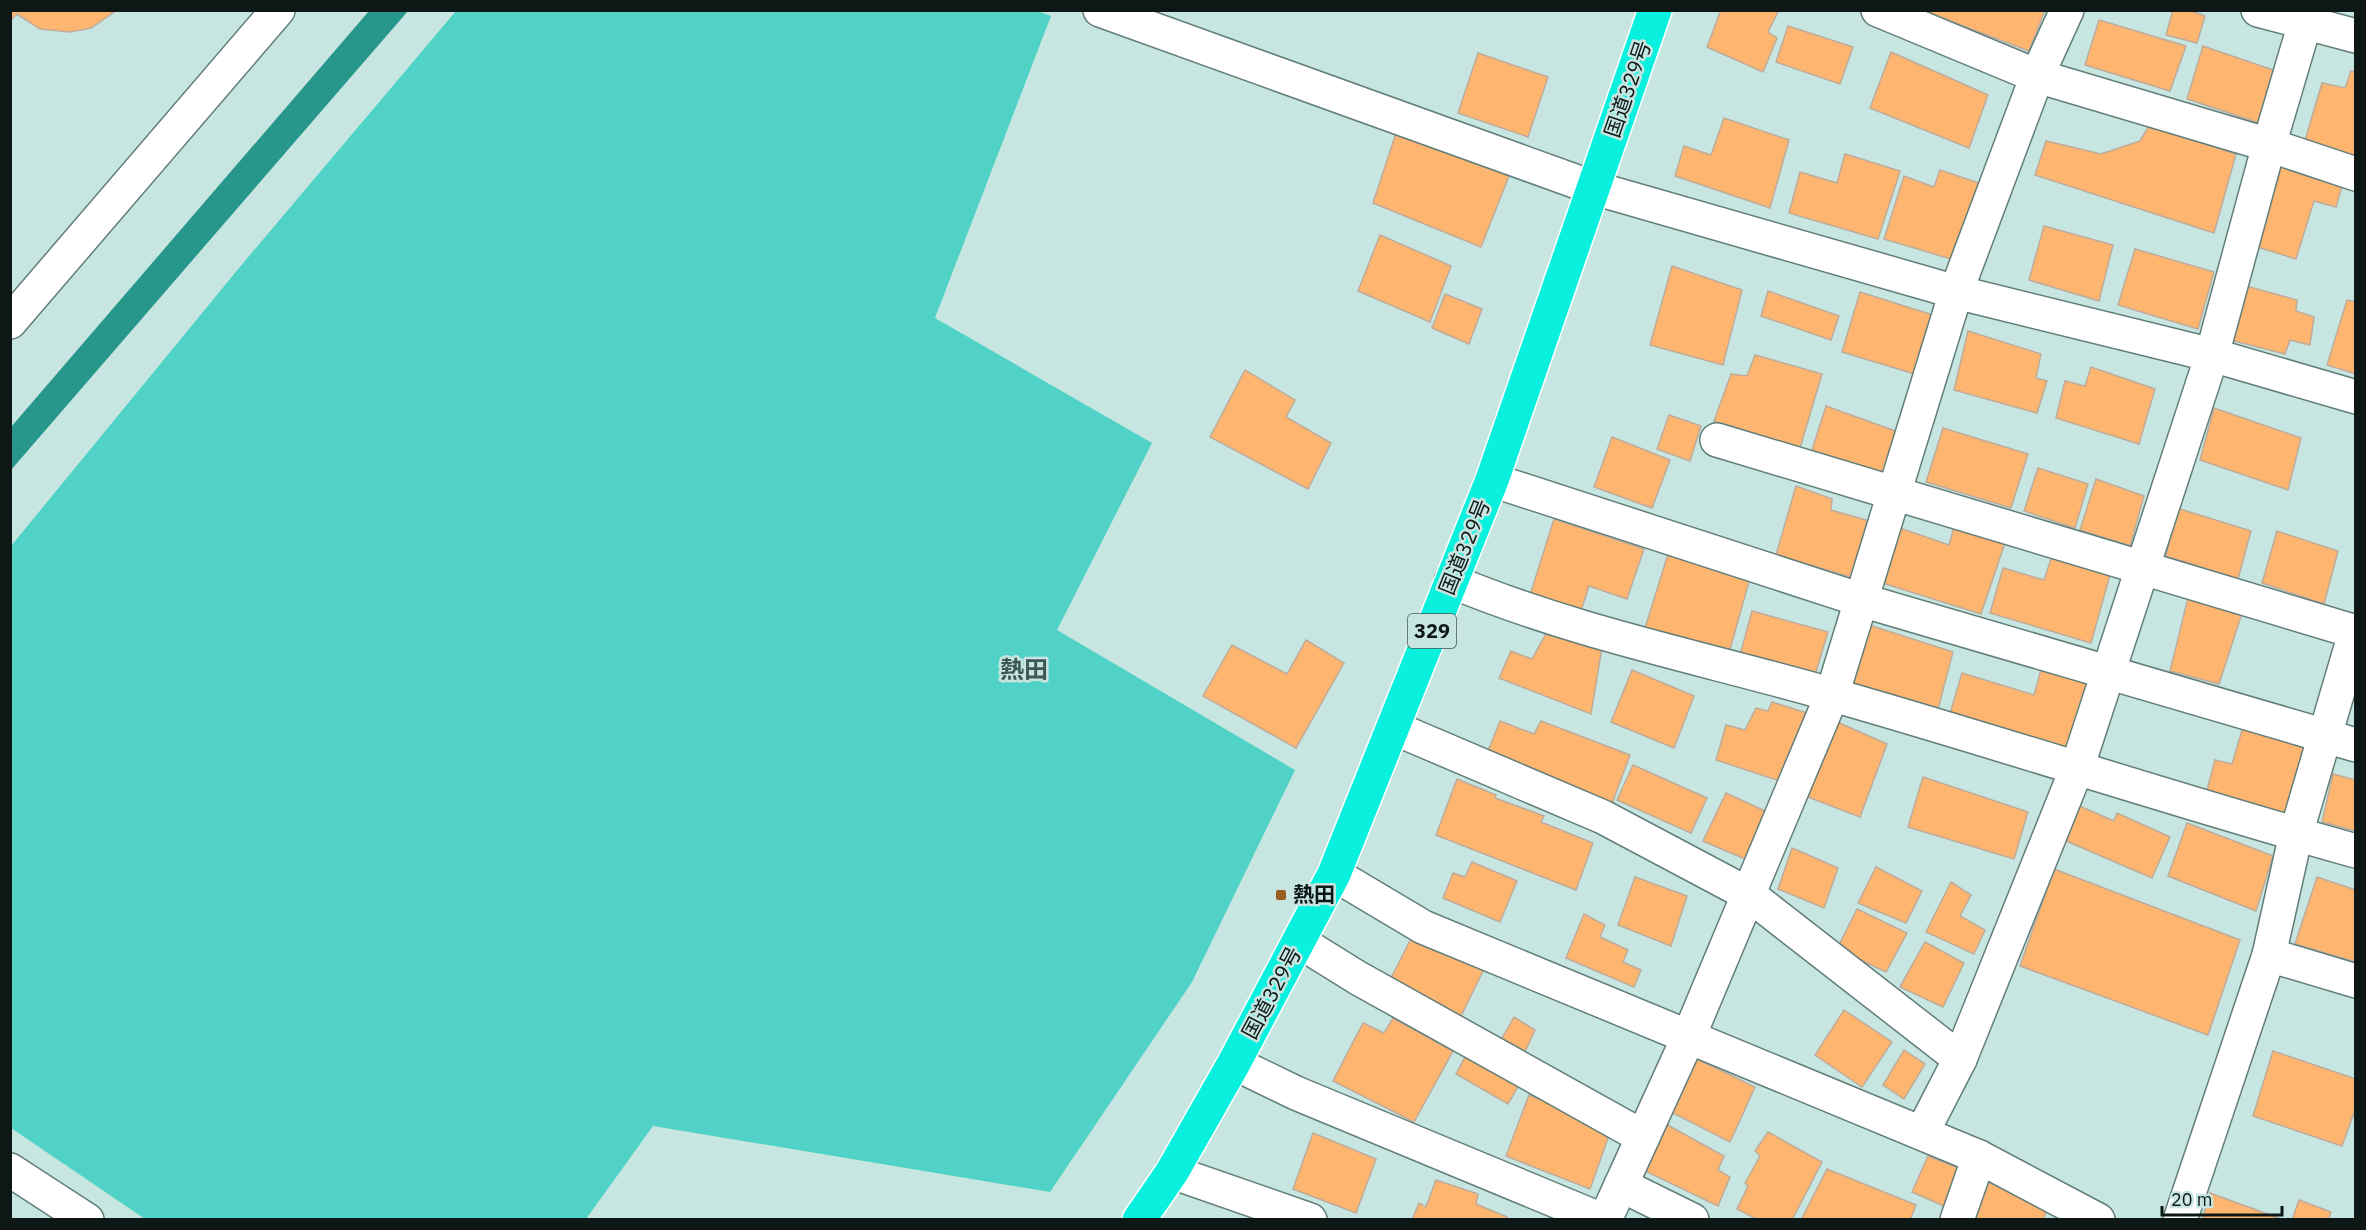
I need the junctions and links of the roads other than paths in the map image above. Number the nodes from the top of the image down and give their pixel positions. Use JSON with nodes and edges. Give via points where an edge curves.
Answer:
{"nodes":[{"id":1,"x":278,"y":10,"type":"edge"},
{"id":2,"x":1100,"y":10,"type":"edge"},
{"id":3,"x":1655,"y":10,"type":"edge"},
{"id":4,"x":1878,"y":10,"type":"edge"},
{"id":5,"x":2067,"y":10,"type":"edge"},
{"id":6,"x":2258,"y":10,"type":"edge"},
{"id":7,"x":2305,"y":23,"type":"junction"},
{"id":8,"x":2355,"y":36,"type":"edge"},
{"id":9,"x":2037,"y":76,"type":"junction"},
{"id":10,"x":2269,"y":145,"type":"junction"},
{"id":11,"x":2355,"y":174,"type":"edge"},
{"id":12,"x":1594,"y":188,"type":"junction"},
{"id":13,"x":1956,"y":292,"type":"junction"},
{"id":14,"x":16,"y":306,"type":"edge"},
{"id":15,"x":2212,"y":355,"type":"junction"},
{"id":16,"x":2355,"y":397,"type":"edge"},
{"id":17,"x":1717,"y":440,"type":"dead end"},
{"id":18,"x":1492,"y":480,"type":"junction"},
{"id":19,"x":1894,"y":493,"type":"junction"},
{"id":20,"x":2142,"y":568,"type":"junction"},
{"id":21,"x":1451,"y":581,"type":"junction"},
{"id":22,"x":1861,"y":600,"type":"junction"},
{"id":23,"x":2355,"y":631,"type":"edge"},
{"id":24,"x":2108,"y":672,"type":"junction"},
{"id":25,"x":1832,"y":695,"type":"junction"},
{"id":26,"x":1394,"y":728,"type":"junction"},
{"id":27,"x":2325,"y":736,"type":"junction"},
{"id":28,"x":2355,"y":745,"type":"edge"},
{"id":29,"x":2077,"y":768,"type":"junction"},
{"id":30,"x":2296,"y":834,"type":"junction"},
{"id":31,"x":2355,"y":851,"type":"edge"},
{"id":32,"x":1334,"y":874,"type":"junction"},
{"id":33,"x":1748,"y":894,"type":"junction"},
{"id":34,"x":1300,"y":942,"type":"junction"},
{"id":35,"x":2269,"y":955,"type":"junction"},
{"id":36,"x":2355,"y":981,"type":"edge"},
{"id":37,"x":1689,"y":1036,"type":"junction"},
{"id":38,"x":1960,"y":1059,"type":"junction"},
{"id":39,"x":1234,"y":1063,"type":"junction"},
{"id":40,"x":1922,"y":1133,"type":"junction"},
{"id":41,"x":1643,"y":1137,"type":"junction"},
{"id":42,"x":1979,"y":1157,"type":"junction"},
{"id":43,"x":10,"y":1170,"type":"edge"},
{"id":44,"x":1172,"y":1172,"type":"junction"},
{"id":45,"x":1621,"y":1185,"type":"junction"},
{"id":46,"x":87,"y":1220,"type":"edge"},
{"id":47,"x":1139,"y":1220,"type":"edge"},
{"id":48,"x":1310,"y":1220,"type":"edge"},
{"id":49,"x":1604,"y":1220,"type":"edge"},
{"id":50,"x":1692,"y":1220,"type":"edge"},
{"id":51,"x":1957,"y":1220,"type":"edge"},
{"id":52,"x":2098,"y":1220,"type":"edge"},
{"id":53,"x":2180,"y":1220,"type":"edge"}],
"edges":[{"from":1,"to":14,"type":"street"},
{"from":2,"to":12,"type":"street"},
{"from":3,"to":12,"type":"highway","name":"国道329号","number":"329"},
{"from":4,"to":9,"type":"street"},
{"from":5,"to":9,"type":"street"},
{"from":6,"to":7,"type":"street"},
{"from":7,"to":8,"type":"street"},
{"from":7,"to":10,"type":"street"},
{"from":9,"to":10,"type":"street"},
{"from":9,"to":13,"type":"street"},
{"from":10,"to":11,"type":"street"},
{"from":10,"to":15,"type":"street"},
{"from":12,"to":13,"type":"street"},
{"from":12,"to":18,"type":"highway","name":"国道329号","number":"329"},
{"from":13,"to":15,"type":"street"},
{"from":13,"to":19,"type":"street"},
{"from":15,"to":16,"type":"street"},
{"from":15,"to":20,"type":"street"},
{"from":17,"to":19,"type":"street"},
{"from":18,"to":21,"type":"highway","name":"国道329号","number":"329"},
{"from":18,"to":22,"type":"street"},
{"from":19,"to":20,"type":"street"},
{"from":19,"to":22,"type":"street"},
{"from":20,"to":23,"type":"street"},
{"from":20,"to":24,"type":"street"},
{"from":21,"to":25,"type":"street","via":[[1576,627]]},
{"from":21,"to":26,"type":"highway","name":"国道329号","number":"329"},
{"from":22,"to":24,"type":"street"},
{"from":22,"to":25,"type":"street"},
{"from":23,"to":27,"type":"street"},
{"from":24,"to":27,"type":"street"},
{"from":24,"to":29,"type":"street"},
{"from":25,"to":29,"type":"street"},
{"from":25,"to":33,"type":"street"},
{"from":26,"to":32,"type":"highway","name":"国道329号","number":"329"},
{"from":26,"to":33,"type":"street","via":[[1603,818]]},
{"from":27,"to":28,"type":"street"},
{"from":27,"to":30,"type":"street"},
{"from":29,"to":30,"type":"street"},
{"from":29,"to":38,"type":"street"},
{"from":30,"to":31,"type":"street"},
{"from":30,"to":35,"type":"street"},
{"from":32,"to":34,"type":"highway","name":"国道329号","number":"329"},
{"from":32,"to":37,"type":"street","via":[[1423,927]]},
{"from":33,"to":37,"type":"street"},
{"from":33,"to":38,"type":"street"},
{"from":34,"to":39,"type":"highway","name":"国道329号","number":"329"},
{"from":34,"to":41,"type":"street"},
{"from":35,"to":36,"type":"street"},
{"from":35,"to":53,"type":"street"},
{"from":37,"to":40,"type":"street"},
{"from":37,"to":41,"type":"street"},
{"from":38,"to":40,"type":"street"},
{"from":39,"to":44,"type":"highway","name":"国道329号","number":"329"},
{"from":39,"to":49,"type":"street","via":[[1296,1093]]},
{"from":40,"to":42,"type":"street"},
{"from":41,"to":45,"type":"street"},
{"from":42,"to":51,"type":"street"},
{"from":42,"to":52,"type":"street"},
{"from":43,"to":46,"type":"street"},
{"from":44,"to":47,"type":"highway","name":"国道329号","number":"329"},
{"from":44,"to":48,"type":"street"},
{"from":45,"to":49,"type":"street"},
{"from":45,"to":50,"type":"street"}]}
